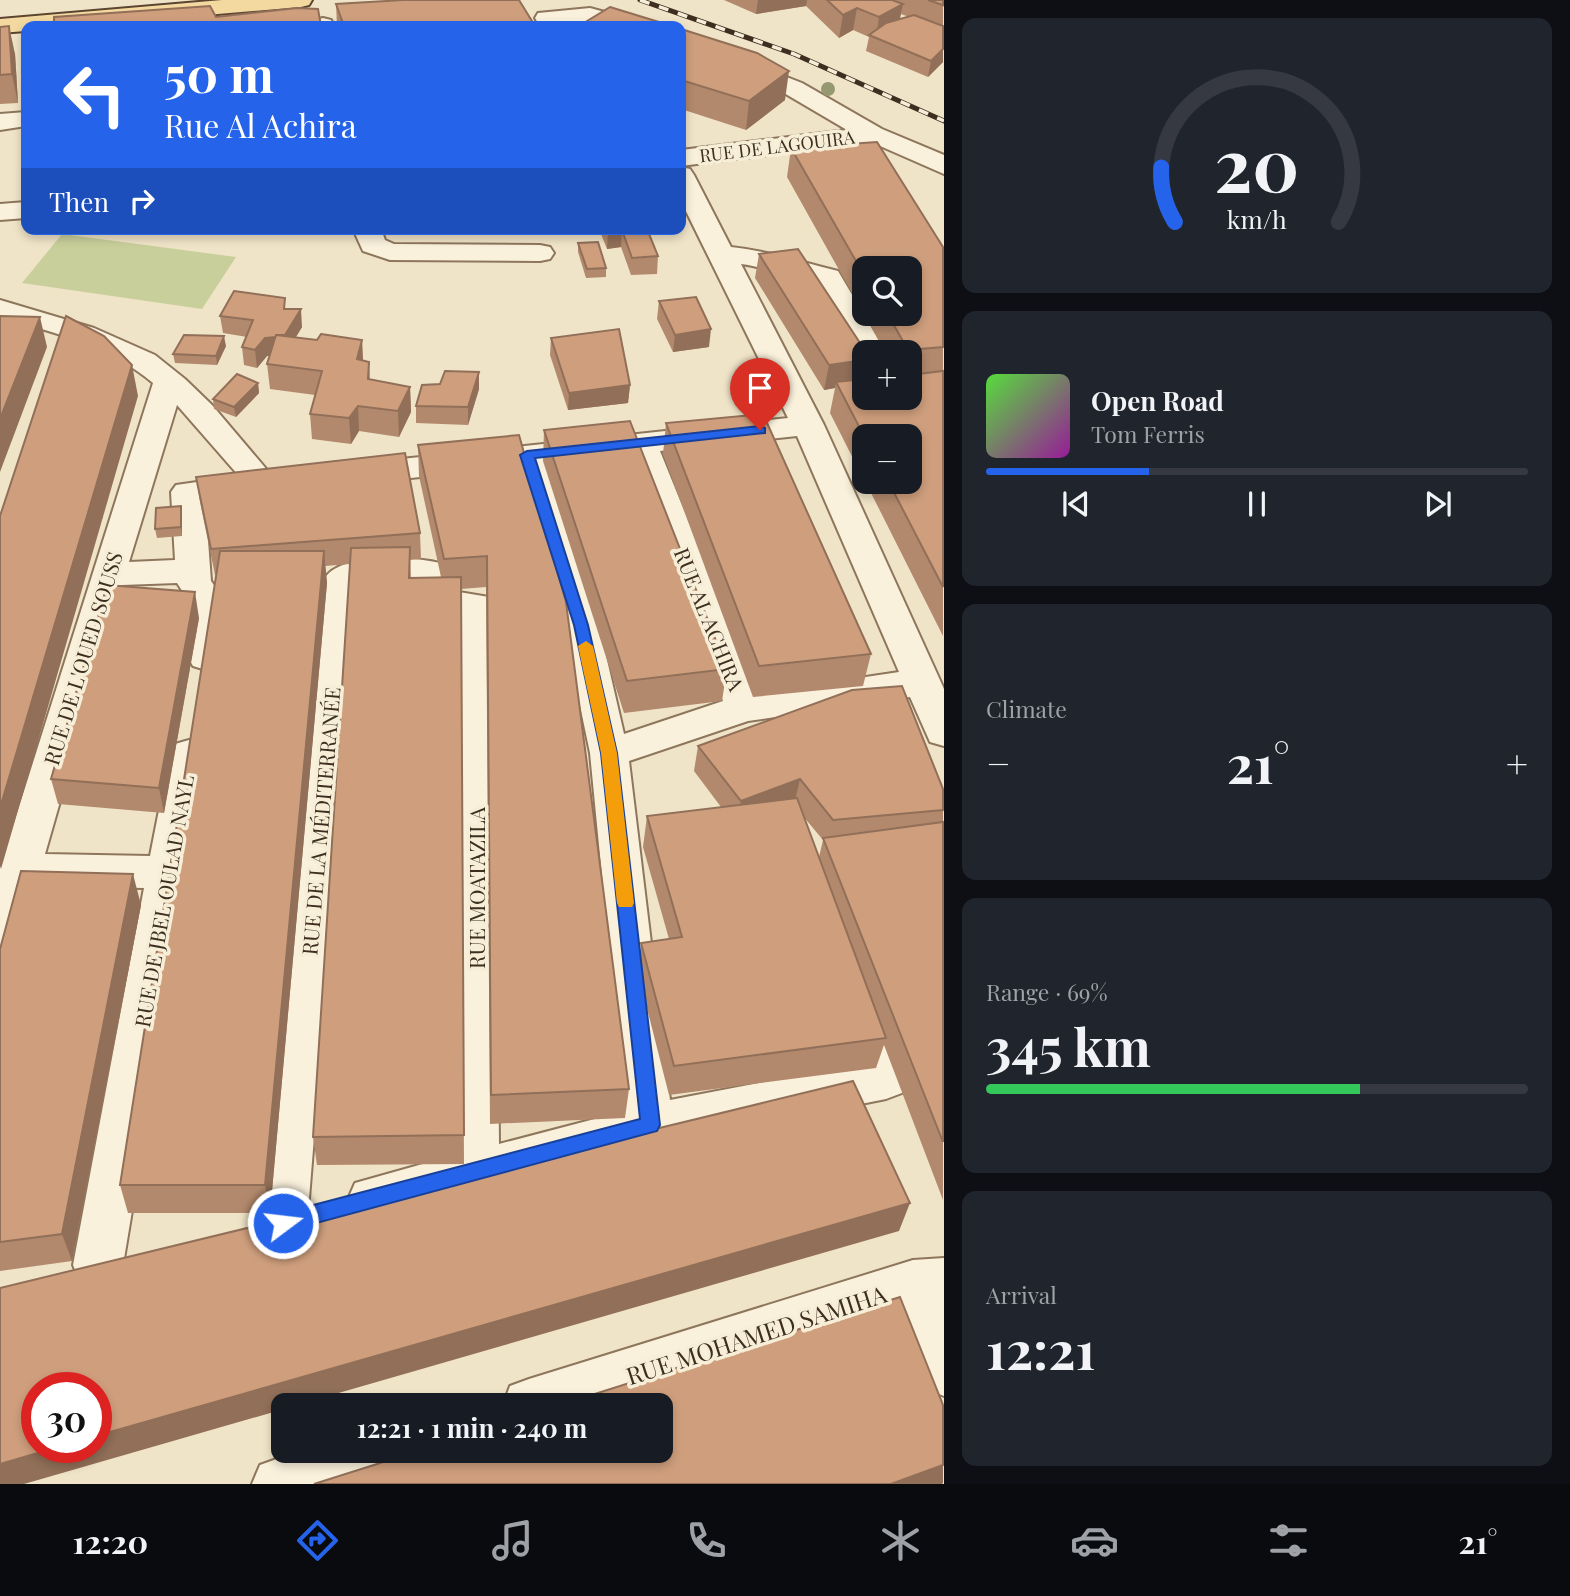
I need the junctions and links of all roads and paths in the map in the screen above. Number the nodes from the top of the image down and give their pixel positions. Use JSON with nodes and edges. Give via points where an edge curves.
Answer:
{"nodes":[{"id":1,"x":110,"y":0,"type":"edge"},
{"id":2,"x":301,"y":0,"type":"edge"},
{"id":3,"x":0,"y":9,"type":"edge"},
{"id":4,"x":546,"y":18,"type":"dead end"},
{"id":5,"x":75,"y":21,"type":"edge"},
{"id":6,"x":612,"y":21,"type":"edge"},
{"id":7,"x":21,"y":25,"type":"edge"},
{"id":8,"x":0,"y":26,"type":"edge"},
{"id":9,"x":686,"y":45,"type":"edge"},
{"id":10,"x":21,"y":120,"type":"edge"},
{"id":11,"x":0,"y":121,"type":"edge"},
{"id":12,"x":873,"y":134,"type":"junction"},
{"id":13,"x":686,"y":157,"type":"edge"},
{"id":14,"x":943,"y":166,"type":"edge"},
{"id":15,"x":686,"y":184,"type":"edge"},
{"id":16,"x":21,"y":210,"type":"edge"},
{"id":17,"x":0,"y":212,"type":"edge"},
{"id":18,"x":369,"y":235,"type":"edge"},
{"id":19,"x":540,"y":253,"type":"dead end"},
{"id":20,"x":723,"y":254,"type":"junction"},
{"id":21,"x":0,"y":309,"type":"edge"},
{"id":22,"x":864,"y":340,"type":"edge"},
{"id":23,"x":169,"y":381,"type":"junction"},
{"id":24,"x":810,"y":410,"type":"junction"},
{"id":25,"x":640,"y":442,"type":"junction"},
{"id":26,"x":527,"y":455,"type":"junction"},
{"id":27,"x":291,"y":481,"type":"junction"},
{"id":28,"x":188,"y":492,"type":"junction"},
{"id":29,"x":131,"y":498,"type":"junction"},
{"id":30,"x":194,"y":571,"type":"junction"},
{"id":31,"x":108,"y":573,"type":"junction"},
{"id":32,"x":476,"y":605,"type":"joint"},
{"id":33,"x":921,"y":682,"type":"junction"},
{"id":34,"x":745,"y":708,"type":"junction"},
{"id":35,"x":943,"y":732,"type":"edge"},
{"id":36,"x":609,"y":753,"type":"junction"},
{"id":37,"x":19,"y":870,"type":"junction"},
{"id":38,"x":168,"y":872,"type":"junction"},
{"id":39,"x":0,"y":936,"type":"edge"},
{"id":40,"x":850,"y":977,"type":"edge"},
{"id":41,"x":650,"y":1125,"type":"junction"},
{"id":42,"x":475,"y":1172,"type":"junction"},
{"id":43,"x":99,"y":1265,"type":"edge"},
{"id":44,"x":928,"y":1283,"type":"edge"},
{"id":45,"x":943,"y":1371,"type":"edge"},
{"id":46,"x":568,"y":1393,"type":"edge"},
{"id":47,"x":346,"y":1463,"type":"edge"},
{"id":48,"x":279,"y":1484,"type":"edge"}],
"edges":[{"from":1,"to":3,"type":"main road"},
{"from":2,"to":5,"type":"main road"},
{"from":4,"to":6,"type":"street","via":[[590,15]]},
{"from":7,"to":8,"type":"main road"},
{"from":9,"to":12,"type":"street","via":[[793,88]]},
{"from":10,"to":11,"type":"street"},
{"from":12,"to":13,"type":"street","name":"RUE DE LAGOUIRA"},
{"from":12,"to":14,"type":"street"},
{"from":15,"to":20,"type":"street"},
{"from":16,"to":17,"type":"street"},
{"from":18,"to":19,"type":"street","via":[[373,245],[390,252]]},
{"from":20,"to":22,"type":"street","via":[[767,259],[828,277]]},
{"from":20,"to":24,"type":"street"},
{"from":21,"to":23,"type":"street","via":[[64,340],[144,362]]},
{"from":23,"to":27,"type":"street"},
{"from":23,"to":29,"type":"street","name":"RUE DE L'OUED SOUSS"},
{"from":24,"to":25,"type":"street"},
{"from":24,"to":33,"type":"street"},
{"from":25,"to":26,"type":"street"},
{"from":25,"to":34,"type":"street","name":"RUE AL ACHIRA"},
{"from":26,"to":27,"type":"street"},
{"from":26,"to":36,"type":"street","via":[[581,625]]},
{"from":27,"to":28,"type":"street"},
{"from":28,"to":29,"type":"street"},
{"from":28,"to":30,"type":"street","name":"RUE DE JBEL OULAD NAYL"},
{"from":29,"to":31,"type":"street","name":"RUE DE L'OUED SOUSS"},
{"from":30,"to":31,"type":"street"},
{"from":30,"to":38,"type":"street","name":"RUE DE JBEL OULAD NAYL","via":[[196,589],[214,614]]},
{"from":31,"to":37,"type":"street","name":"RUE DE L'OUED SOUSS"},
{"from":32,"to":42,"type":"street","name":"RUE MOATAZILA"},
{"from":32,"to":42,"type":"street","name":"RUE DE LA MÉDITERRANÉE","via":[[437,598],[432,572],[356,571],[342,578],[295,1219]]},
{"from":33,"to":34,"type":"street","name":"RUE AL ACHIRA"},
{"from":33,"to":35,"type":"street"},
{"from":34,"to":36,"type":"street"},
{"from":36,"to":41,"type":"street"},
{"from":37,"to":38,"type":"street"},
{"from":37,"to":39,"type":"street","name":"RUE DE L'OUED SOUSS"},
{"from":38,"to":43,"type":"street","name":"RUE DE JBEL OULAD NAYL"},
{"from":40,"to":41,"type":"street","via":[[886,1079]]},
{"from":41,"to":42,"type":"street"},
{"from":44,"to":45,"type":"street"},
{"from":44,"to":46,"type":"street","name":"RUE MOHAMED SAMIHA"},
{"from":47,"to":48,"type":"street"}]}
